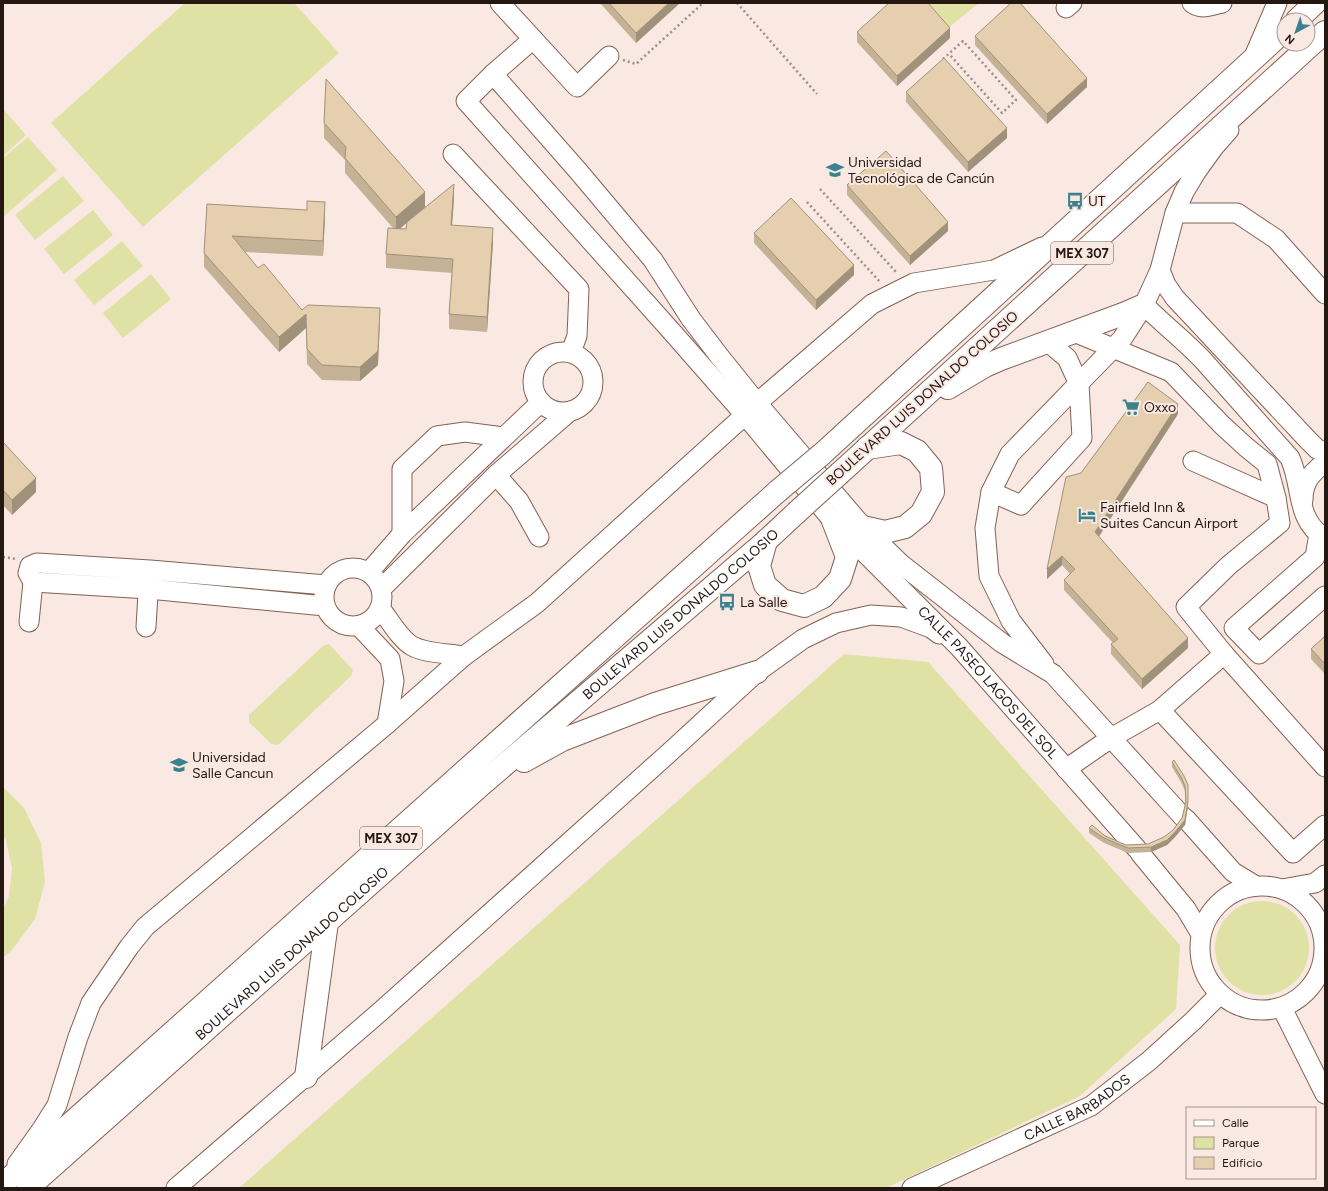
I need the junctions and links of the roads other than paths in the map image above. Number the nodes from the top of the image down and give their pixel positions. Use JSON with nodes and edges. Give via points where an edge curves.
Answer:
{"nodes":[{"id":1,"x":500,"y":3,"type":"edge"},
{"id":2,"x":1192,"y":3,"type":"edge"},
{"id":3,"x":1222,"y":3,"type":"edge"},
{"id":4,"x":1277,"y":3,"type":"edge"},
{"id":5,"x":1316,"y":3,"type":"edge"},
{"id":6,"x":1306,"y":12,"type":"edge"},
{"id":7,"x":1325,"y":32,"type":"edge"},
{"id":8,"x":533,"y":38,"type":"junction"},
{"id":9,"x":1276,"y":39,"type":"edge"},
{"id":10,"x":609,"y":56,"type":"road end"},
{"id":11,"x":1253,"y":59,"type":"junction"},
{"id":12,"x":493,"y":74,"type":"junction"},
{"id":13,"x":1274,"y":78,"type":"junction"},
{"id":14,"x":453,"y":154,"type":"dead end"},
{"id":15,"x":1175,"y":214,"type":"junction"},
{"id":16,"x":1052,"y":242,"type":"junction"},
{"id":17,"x":1160,"y":270,"type":"junction"},
{"id":18,"x":1325,"y":294,"type":"edge"},
{"id":19,"x":1144,"y":305,"type":"junction"},
{"id":20,"x":691,"y":319,"type":"junction"},
{"id":21,"x":1074,"y":332,"type":"junction"},
{"id":22,"x":673,"y":333,"type":"junction"},
{"id":23,"x":1048,"y":342,"type":"junction"},
{"id":24,"x":1114,"y":348,"type":"junction"},
{"id":25,"x":571,"y":352,"type":"junction"},
{"id":26,"x":1079,"y":384,"type":"junction"},
{"id":27,"x":541,"y":402,"type":"junction"},
{"id":28,"x":751,"y":409,"type":"junction"},
{"id":29,"x":570,"y":411,"type":"junction"},
{"id":30,"x":907,"y":412,"type":"junction"},
{"id":31,"x":503,"y":437,"type":"junction"},
{"id":32,"x":867,"y":448,"type":"junction"},
{"id":33,"x":1322,"y":454,"type":"edge"},
{"id":34,"x":1193,"y":461,"type":"dead end"},
{"id":35,"x":1294,"y":468,"type":"junction"},
{"id":36,"x":496,"y":475,"type":"junction"},
{"id":37,"x":992,"y":492,"type":"junction"},
{"id":38,"x":1276,"y":498,"type":"junction"},
{"id":39,"x":1303,"y":509,"type":"junction"},
{"id":40,"x":833,"y":521,"type":"junction"},
{"id":41,"x":863,"y":527,"type":"junction"},
{"id":42,"x":402,"y":534,"type":"junction"},
{"id":43,"x":1322,"y":536,"type":"edge"},
{"id":44,"x":539,"y":537,"type":"dead end"},
{"id":45,"x":766,"y":541,"type":"junction"},
{"id":46,"x":1320,"y":563,"type":"edge"},
{"id":47,"x":150,"y":570,"type":"junction"},
{"id":48,"x":368,"y":572,"type":"junction"},
{"id":49,"x":33,"y":582,"type":"junction"},
{"id":50,"x":326,"y":585,"type":"junction"},
{"id":51,"x":149,"y":589,"type":"junction"},
{"id":52,"x":381,"y":590,"type":"junction"},
{"id":53,"x":1325,"y":596,"type":"edge"},
{"id":54,"x":325,"y":606,"type":"junction"},
{"id":55,"x":380,"y":608,"type":"junction"},
{"id":56,"x":29,"y":622,"type":"dead end"},
{"id":57,"x":359,"y":626,"type":"junction"},
{"id":58,"x":146,"y":627,"type":"dead end"},
{"id":59,"x":959,"y":647,"type":"junction"},
{"id":60,"x":1224,"y":654,"type":"junction"},
{"id":61,"x":464,"y":656,"type":"junction"},
{"id":62,"x":757,"y":672,"type":"junction"},
{"id":63,"x":1053,"y":674,"type":"junction"},
{"id":64,"x":1160,"y":710,"type":"junction"},
{"id":65,"x":387,"y":724,"type":"junction"},
{"id":66,"x":1111,"y":738,"type":"junction"},
{"id":67,"x":1325,"y":767,"type":"edge"},
{"id":68,"x":1066,"y":769,"type":"junction"},
{"id":69,"x":481,"y":785,"type":"junction"},
{"id":70,"x":1325,"y":825,"type":"edge"},
{"id":71,"x":1325,"y":874,"type":"edge"},
{"id":72,"x":1256,"y":886,"type":"junction"},
{"id":73,"x":1282,"y":889,"type":"junction"},
{"id":74,"x":328,"y":922,"type":"junction"},
{"id":75,"x":1201,"y":934,"type":"junction"},
{"id":76,"x":1324,"y":934,"type":"edge"},
{"id":77,"x":1322,"y":980,"type":"edge"},
{"id":78,"x":1220,"y":994,"type":"junction"},
{"id":79,"x":1282,"y":1008,"type":"junction"},
{"id":80,"x":306,"y":1077,"type":"junction"},
{"id":81,"x":1325,"y":1094,"type":"edge"},
{"id":82,"x":3,"y":1184,"type":"edge"},
{"id":83,"x":28,"y":1188,"type":"edge"},
{"id":84,"x":176,"y":1188,"type":"edge"},
{"id":85,"x":912,"y":1188,"type":"edge"}],
"edges":[{"from":1,"to":8,"type":"street"},
{"from":2,"to":3,"type":"street","via":[[1204,8]]},
{"from":4,"to":11,"type":"street"},
{"from":5,"to":6,"type":"main road"},
{"from":7,"to":13,"type":"main road","name":"BOULEVARD LUIS DONALDO COLOSIO","number":"MEX 307"},
{"from":8,"to":10,"type":"street","via":[[577,86]]},
{"from":8,"to":12,"type":"street"},
{"from":9,"to":11,"type":"main road","name":"BOULEVARD LUIS DONALDO COLOSIO","number":"MEX 307"},
{"from":11,"to":16,"type":"main road","name":"BOULEVARD LUIS DONALDO COLOSIO","number":"MEX 307"},
{"from":12,"to":20,"type":"street","via":[[648,254]]},
{"from":12,"to":22,"type":"street","via":[[466,102]]},
{"from":13,"to":15,"type":"street","via":[[1214,147],[1184,192]]},
{"from":13,"to":30,"type":"main road","name":"BOULEVARD LUIS DONALDO COLOSIO","number":"MEX 307"},
{"from":14,"to":25,"type":"street","via":[[579,289],[577,336]]},
{"from":15,"to":17,"type":"street"},
{"from":15,"to":18,"type":"street","via":[[1237,213],[1276,239]]},
{"from":16,"to":28,"type":"street","via":[[994,270],[914,283],[872,304]]},
{"from":16,"to":82,"type":"main road","name":"BOULEVARD LUIS DONALDO COLOSIO","number":"MEX 307","bridge":true,"via":[[822,454]]},
{"from":17,"to":19,"type":"street"},
{"from":17,"to":33,"type":"street","via":[[1174,298]]},
{"from":19,"to":21,"type":"main road"},
{"from":19,"to":24,"type":"street"},
{"from":19,"to":35,"type":"street","via":[[1202,359],[1290,458]]},
{"from":20,"to":22,"type":"street"},
{"from":20,"to":28,"type":"street"},
{"from":21,"to":23,"type":"main road"},
{"from":21,"to":24,"type":"street"},
{"from":22,"to":28,"type":"street"},
{"from":23,"to":26,"type":"street","via":[[1067,358]]},
{"from":23,"to":30,"type":"main road","via":[[985,366]]},
{"from":24,"to":26,"type":"street"},
{"from":24,"to":38,"type":"street","via":[[1171,372],[1222,425],[1267,464]]},
{"from":25,"to":27,"type":"street","via":[[552,353],[543,358],[537,366],[533,384],[535,394]]},
{"from":25,"to":29,"type":"street","via":[[588,363],[594,382],[587,401]]},
{"from":26,"to":37,"type":"street","via":[[1010,454]]},
{"from":26,"to":37,"type":"street","via":[[1082,438],[1021,505]]},
{"from":27,"to":29,"type":"street","via":[[554,411]]},
{"from":27,"to":31,"type":"street"},
{"from":28,"to":40,"type":"street","name":"CALLE PASEO LAGOS DEL SOL"},
{"from":28,"to":41,"type":"street","name":"CALLE PASEO LAGOS DEL SOL"},
{"from":28,"to":61,"type":"street","via":[[537,603]]},
{"from":29,"to":36,"type":"street"},
{"from":30,"to":32,"type":"main road","name":"BOULEVARD LUIS DONALDO COLOSIO","number":"MEX 307"},
{"from":31,"to":42,"type":"street"},
{"from":31,"to":42,"type":"street","via":[[465,432],[437,436],[402,469]]},
{"from":32,"to":41,"type":"main road","via":[[901,443],[917,451],[931,468],[934,492],[921,514],[905,527],[885,532]]},
{"from":32,"to":45,"type":"main road","name":"BOULEVARD LUIS DONALDO COLOSIO","number":"MEX 307","bridge":true},
{"from":33,"to":35,"type":"street"},
{"from":33,"to":39,"type":"street","via":[[1303,491]]},
{"from":34,"to":38,"type":"street"},
{"from":35,"to":39,"type":"street"},
{"from":36,"to":44,"type":"street","via":[[519,501]]},
{"from":36,"to":52,"type":"street"},
{"from":37,"to":63,"type":"street","via":[[985,528],[989,576],[1011,621]]},
{"from":38,"to":60,"type":"street","via":[[1280,523],[1228,566],[1186,607]]},
{"from":39,"to":43,"type":"street","via":[[1311,527]]},
{"from":40,"to":45,"type":"main road","via":[[847,558],[840,579],[823,597],[804,606],[782,600],[765,585],[759,566]]},
{"from":40,"to":59,"type":"street","name":"CALLE PASEO LAGOS DEL SOL"},
{"from":41,"to":63,"type":"street","name":"CALLE PASEO LAGOS DEL SOL","via":[[901,564],[1002,643]]},
{"from":42,"to":48,"type":"street"},
{"from":43,"to":46,"type":"street"},
{"from":45,"to":69,"type":"main road","name":"BOULEVARD LUIS DONALDO COLOSIO","number":"MEX 307"},
{"from":46,"to":53,"type":"street","via":[[1234,628],[1259,654]]},
{"from":47,"to":49,"type":"street","via":[[36,563],[30,566],[28,573]]},
{"from":47,"to":50,"type":"street"},
{"from":47,"to":51,"type":"street"},
{"from":48,"to":50,"type":"street","via":[[359,568],[344,569],[331,577]]},
{"from":48,"to":52,"type":"street"},
{"from":49,"to":51,"type":"street"},
{"from":49,"to":56,"type":"street"},
{"from":50,"to":54,"type":"street"},
{"from":51,"to":54,"type":"street"},
{"from":51,"to":58,"type":"street"},
{"from":52,"to":55,"type":"street"},
{"from":54,"to":57,"type":"street","via":[[335,620],[342,624]]},
{"from":55,"to":57,"type":"street","via":[[371,619]]},
{"from":55,"to":61,"type":"street","via":[[406,641],[413,646]]},
{"from":57,"to":65,"type":"street","via":[[390,659],[394,681]]},
{"from":59,"to":62,"type":"street","via":[[931,628],[901,618],[871,615],[836,623],[803,639]]},
{"from":59,"to":68,"type":"street","name":"CALLE PASEO LAGOS DEL SOL"},
{"from":60,"to":64,"type":"street"},
{"from":60,"to":67,"type":"street"},
{"from":61,"to":65,"type":"street"},
{"from":62,"to":69,"type":"main road","via":[[655,704],[562,740]]},
{"from":62,"to":80,"type":"street"},
{"from":63,"to":66,"type":"street","name":"CALLE PASEO LAGOS DEL SOL"},
{"from":64,"to":66,"type":"street"},
{"from":64,"to":70,"type":"street","via":[[1293,853]]},
{"from":65,"to":82,"type":"street","via":[[145,927],[91,1003],[57,1105]]},
{"from":66,"to":68,"type":"street"},
{"from":66,"to":72,"type":"street","name":"CALLE PASEO LAGOS DEL SOL","via":[[1234,872]]},
{"from":68,"to":75,"type":"street","name":"CALLE PASEO LAGOS DEL SOL","via":[[1139,851],[1186,909]]},
{"from":69,"to":74,"type":"main road","name":"BOULEVARD LUIS DONALDO COLOSIO","number":"MEX 307"},
{"from":71,"to":73,"type":"street","via":[[1315,883]]},
{"from":72,"to":73,"type":"street"},
{"from":72,"to":75,"type":"street","via":[[1244,888],[1221,901],[1212,910]]},
{"from":73,"to":76,"type":"street","via":[[1305,903],[1313,912]]},
{"from":74,"to":80,"type":"main road"},
{"from":74,"to":83,"type":"main road","name":"BOULEVARD LUIS DONALDO COLOSIO","number":"MEX 307"},
{"from":75,"to":78,"type":"street","via":[[1201,960],[1211,984]]},
{"from":76,"to":77,"type":"street"},
{"from":77,"to":79,"type":"street"},
{"from":78,"to":79,"type":"street","via":[[1231,1002],[1256,1010]]},
{"from":78,"to":85,"type":"street","name":"CALLE BARBADOS","via":[[1149,1061],[1091,1106]]},
{"from":79,"to":81,"type":"street"},
{"from":80,"to":84,"type":"street"}]}
